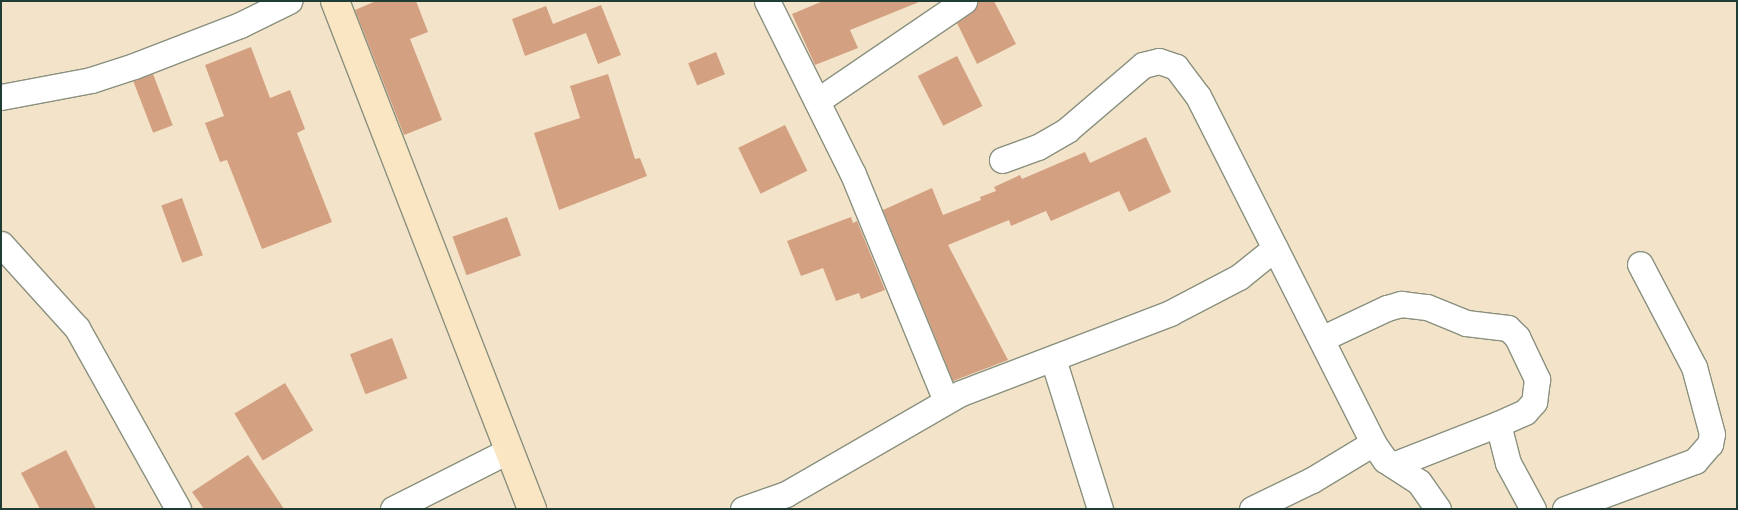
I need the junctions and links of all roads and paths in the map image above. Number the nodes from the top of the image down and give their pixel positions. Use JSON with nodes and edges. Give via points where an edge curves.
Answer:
{"nodes":[{"id":1,"x":289,"y":1,"type":"edge"},
{"id":2,"x":335,"y":1,"type":"edge"},
{"id":3,"x":767,"y":1,"type":"edge"},
{"id":4,"x":964,"y":1,"type":"edge"},
{"id":5,"x":1,"y":97,"type":"edge"},
{"id":6,"x":817,"y":101,"type":"junction"},
{"id":7,"x":1002,"y":160,"type":"dead end"},
{"id":8,"x":1,"y":244,"type":"edge"},
{"id":9,"x":1275,"y":248,"type":"junction"},
{"id":10,"x":1640,"y":264,"type":"dead end"},
{"id":11,"x":1321,"y":339,"type":"junction"},
{"id":12,"x":1053,"y":358,"type":"junction"},
{"id":13,"x":946,"y":401,"type":"junction"},
{"id":14,"x":1498,"y":424,"type":"junction"},
{"id":15,"x":1373,"y":443,"type":"junction"},
{"id":16,"x":510,"y":450,"type":"junction"},
{"id":17,"x":1393,"y":466,"type":"junction"},
{"id":18,"x":791,"y":501,"type":"edge"},
{"id":19,"x":178,"y":509,"type":"edge"},
{"id":20,"x":393,"y":509,"type":"edge"},
{"id":21,"x":532,"y":509,"type":"edge"},
{"id":22,"x":743,"y":509,"type":"edge"},
{"id":23,"x":1100,"y":509,"type":"edge"},
{"id":24,"x":1252,"y":509,"type":"edge"},
{"id":25,"x":1438,"y":509,"type":"edge"},
{"id":26,"x":1533,"y":509,"type":"edge"},
{"id":27,"x":1565,"y":509,"type":"edge"}],
"edges":[{"from":1,"to":5,"type":"street","via":[[240,25],[134,66],[91,80]]},
{"from":2,"to":16,"type":"street"},
{"from":3,"to":6,"type":"street"},
{"from":4,"to":6,"type":"street"},
{"from":6,"to":13,"type":"street","via":[[853,174]]},
{"from":7,"to":9,"type":"street","via":[[1038,147],[1067,130],[1143,64],[1151,61],[1168,63],[1187,78],[1198,96]]},
{"from":8,"to":19,"type":"street","via":[[77,328]]},
{"from":9,"to":11,"type":"street"},
{"from":9,"to":12,"type":"street","via":[[1253,268],[1219,289],[1170,313]]},
{"from":10,"to":27,"type":"street","via":[[1694,367],[1712,434],[1710,444],[1695,462]]},
{"from":11,"to":14,"type":"street","via":[[1401,304],[1427,307],[1466,323],[1508,328],[1517,337],[1537,379],[1534,402],[1525,412]]},
{"from":11,"to":15,"type":"street"},
{"from":12,"to":13,"type":"street"},
{"from":12,"to":23,"type":"street"},
{"from":13,"to":18,"type":"street"},
{"from":14,"to":17,"type":"street"},
{"from":14,"to":26,"type":"street","via":[[1508,463]]},
{"from":15,"to":17,"type":"street"},
{"from":15,"to":24,"type":"street","via":[[1312,480]]},
{"from":16,"to":20,"type":"street"},
{"from":16,"to":21,"type":"street"},
{"from":17,"to":25,"type":"street","via":[[1419,482]]},
{"from":18,"to":22,"type":"street"}]}
